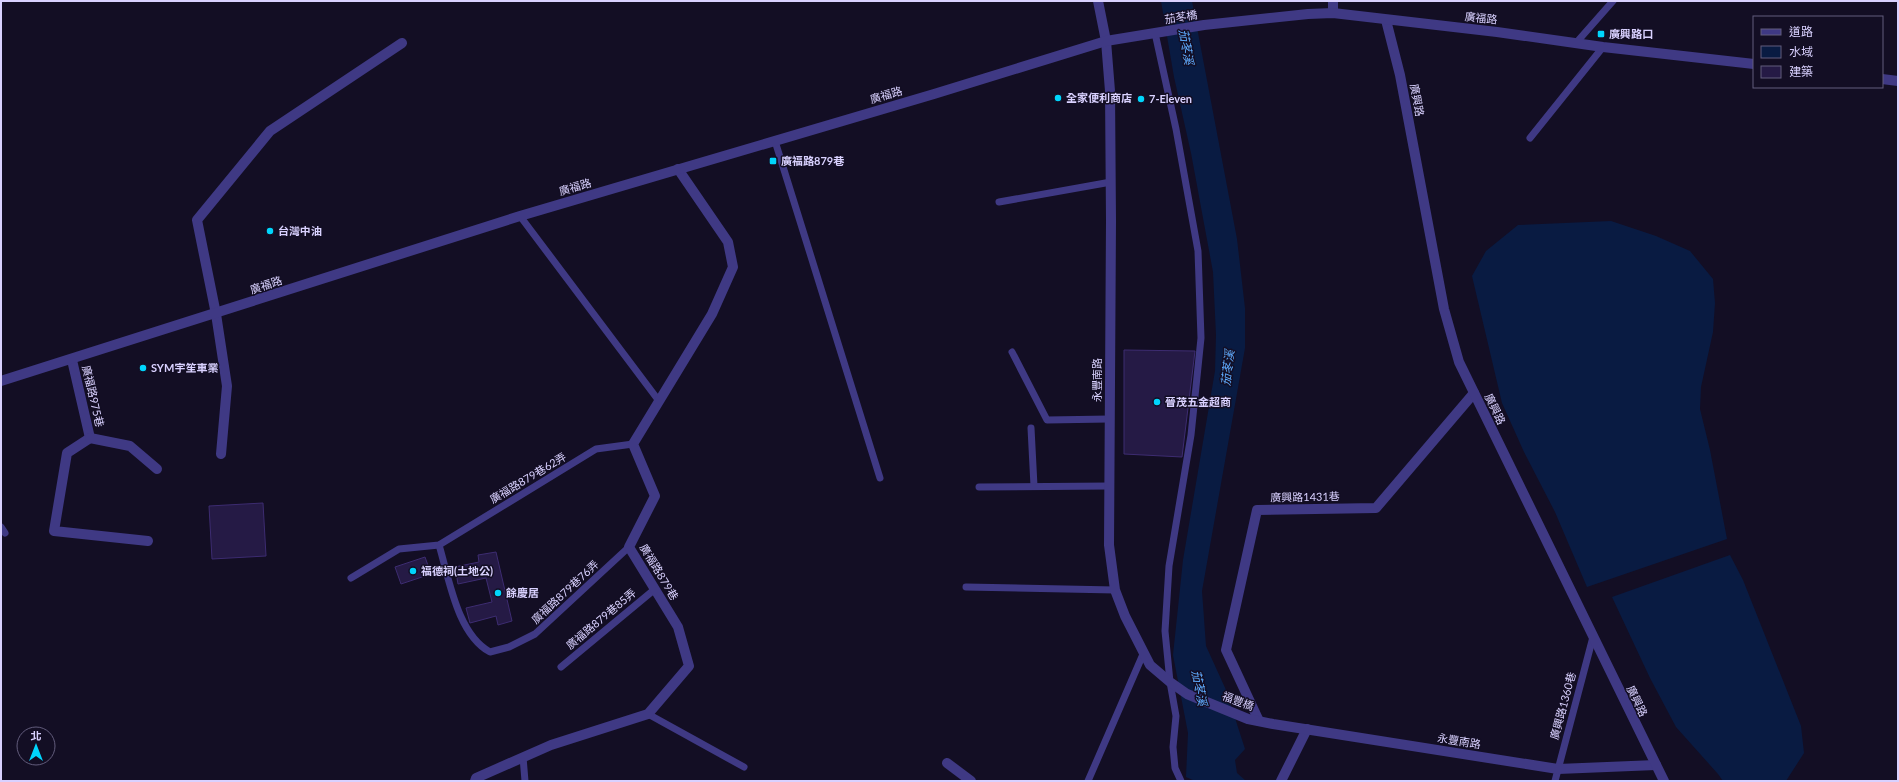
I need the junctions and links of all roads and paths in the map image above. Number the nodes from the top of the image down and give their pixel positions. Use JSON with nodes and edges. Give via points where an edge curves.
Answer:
{"nodes":[{"id":1,"x":1098,"y":1,"type":"edge"},
{"id":2,"x":1332,"y":1,"type":"edge"},
{"id":3,"x":1613,"y":1,"type":"edge"},
{"id":4,"x":1333,"y":13,"type":"junction"},
{"id":5,"x":1386,"y":20,"type":"junction"},
{"id":6,"x":1204,"y":25,"type":"joint"},
{"id":7,"x":1158,"y":33,"type":"junction"},
{"id":8,"x":1106,"y":41,"type":"junction"},
{"id":9,"x":402,"y":43,"type":"dead end"},
{"id":10,"x":1576,"y":43,"type":"junction"},
{"id":11,"x":1603,"y":47,"type":"junction"},
{"id":12,"x":1753,"y":64,"type":"edge"},
{"id":13,"x":1883,"y":79,"type":"edge"},
{"id":14,"x":1898,"y":81,"type":"edge"},
{"id":15,"x":1530,"y":138,"type":"dead end"},
{"id":16,"x":775,"y":141,"type":"junction"},
{"id":17,"x":678,"y":169,"type":"junction"},
{"id":18,"x":1111,"y":182,"type":"junction"},
{"id":19,"x":999,"y":202,"type":"dead end"},
{"id":20,"x":520,"y":216,"type":"junction"},
{"id":21,"x":216,"y":314,"type":"junction"},
{"id":22,"x":1012,"y":352,"type":"dead end"},
{"id":23,"x":72,"y":360,"type":"junction"},
{"id":24,"x":1,"y":381,"type":"edge"},
{"id":25,"x":1474,"y":393,"type":"junction"},
{"id":26,"x":659,"y":401,"type":"junction"},
{"id":27,"x":1110,"y":419,"type":"junction"},
{"id":28,"x":1030,"y":428,"type":"dead end"},
{"id":29,"x":90,"y":438,"type":"junction"},
{"id":30,"x":633,"y":444,"type":"junction"},
{"id":31,"x":221,"y":454,"type":"dead end"},
{"id":32,"x":157,"y":469,"type":"dead end"},
{"id":33,"x":880,"y":478,"type":"dead end"},
{"id":34,"x":979,"y":486,"type":"dead end"},
{"id":35,"x":1034,"y":486,"type":"junction"},
{"id":36,"x":1110,"y":486,"type":"junction"},
{"id":37,"x":148,"y":541,"type":"dead end"},
{"id":38,"x":439,"y":545,"type":"junction"},
{"id":39,"x":629,"y":547,"type":"junction"},
{"id":40,"x":351,"y":578,"type":"dead end"},
{"id":41,"x":966,"y":586,"type":"dead end"},
{"id":42,"x":655,"y":588,"type":"junction"},
{"id":43,"x":1115,"y":590,"type":"junction"},
{"id":44,"x":1593,"y":637,"type":"junction"},
{"id":45,"x":1144,"y":652,"type":"junction"},
{"id":46,"x":561,"y":667,"type":"dead end"},
{"id":47,"x":1170,"y":682,"type":"junction"},
{"id":48,"x":1187,"y":694,"type":"joint"},
{"id":49,"x":648,"y":714,"type":"junction"},
{"id":50,"x":1259,"y":721,"type":"junction"},
{"id":51,"x":1307,"y":729,"type":"junction"},
{"id":52,"x":522,"y":757,"type":"junction"},
{"id":53,"x":946,"y":763,"type":"dead end"},
{"id":54,"x":1656,"y":765,"type":"junction"},
{"id":55,"x":744,"y":767,"type":"dead end"},
{"id":56,"x":1558,"y":769,"type":"junction"},
{"id":57,"x":475,"y":781,"type":"edge"},
{"id":58,"x":525,"y":781,"type":"edge"},
{"id":59,"x":971,"y":781,"type":"edge"},
{"id":60,"x":1088,"y":781,"type":"edge"},
{"id":61,"x":1181,"y":781,"type":"edge"},
{"id":62,"x":1281,"y":781,"type":"edge"},
{"id":63,"x":1555,"y":781,"type":"edge"},
{"id":64,"x":1664,"y":781,"type":"edge"}],
"edges":[{"from":1,"to":8,"type":"street","name":"永豐南路"},
{"from":2,"to":4,"type":"street"},
{"from":3,"to":10,"type":"lane"},
{"from":4,"to":5,"type":"street","name":"廣福路"},
{"from":4,"to":6,"type":"street","name":"廣福路"},
{"from":5,"to":10,"type":"street","name":"廣福路"},
{"from":5,"to":25,"type":"street","name":"廣興路","via":[[1405,103],[1444,309],[1459,362]]},
{"from":6,"to":7,"type":"street","name":"茄苳橋"},
{"from":7,"to":8,"type":"street","name":"廣福路"},
{"from":7,"to":47,"type":"lane","via":[[1198,251],[1201,338],[1191,435],[1169,566],[1165,631]]},
{"from":8,"to":16,"type":"street","name":"廣福路"},
{"from":8,"to":18,"type":"street","name":"永豐南路","via":[[1110,91]]},
{"from":9,"to":21,"type":"street","via":[[270,131],[197,220]]},
{"from":10,"to":11,"type":"street","name":"廣福路"},
{"from":11,"to":12,"type":"street","name":"廣福路"},
{"from":11,"to":15,"type":"lane"},
{"from":13,"to":14,"type":"street"},
{"from":16,"to":17,"type":"street","name":"廣福路"},
{"from":16,"to":33,"type":"lane"},
{"from":17,"to":20,"type":"street","name":"廣福路"},
{"from":17,"to":26,"type":"street","via":[[728,242],[733,267],[712,314]]},
{"from":18,"to":19,"type":"lane"},
{"from":18,"to":27,"type":"street","name":"永豐南路"},
{"from":20,"to":21,"type":"street","name":"廣福路"},
{"from":20,"to":26,"type":"lane"},
{"from":21,"to":23,"type":"street","name":"廣福路"},
{"from":21,"to":31,"type":"street","via":[[226,386]]},
{"from":22,"to":27,"type":"lane","via":[[1047,420]]},
{"from":23,"to":24,"type":"street","name":"廣福路"},
{"from":23,"to":29,"type":"street","name":"廣福路975巷"},
{"from":25,"to":44,"type":"street","name":"廣興路"},
{"from":25,"to":50,"type":"street","name":"廣興路1431巷","via":[[1376,508],[1257,510],[1226,650]]},
{"from":26,"to":30,"type":"street"},
{"from":27,"to":36,"type":"street","name":"永豐南路"},
{"from":28,"to":35,"type":"lane"},
{"from":29,"to":32,"type":"street","via":[[130,446]]},
{"from":29,"to":37,"type":"street","via":[[67,454],[54,531]]},
{"from":30,"to":38,"type":"lane","name":"廣福路879巷62弄","via":[[596,449]]},
{"from":30,"to":39,"type":"street","name":"廣福路879巷","via":[[655,496]]},
{"from":34,"to":35,"type":"lane"},
{"from":35,"to":36,"type":"lane"},
{"from":36,"to":43,"type":"street","name":"永豐南路","via":[[1110,545]]},
{"from":38,"to":39,"type":"lane","name":"廣福路879巷76弄","via":[[458,611],[467,630],[482,648],[490,652],[509,647],[535,634]]},
{"from":38,"to":40,"type":"lane","via":[[399,549]]},
{"from":39,"to":42,"type":"street","name":"廣福路879巷"},
{"from":41,"to":43,"type":"lane"},
{"from":42,"to":46,"type":"lane","name":"廣福路879巷85弄"},
{"from":42,"to":49,"type":"street","name":"廣福路879巷","via":[[678,627],[689,666]]},
{"from":43,"to":45,"type":"street","name":"永豐南路"},
{"from":44,"to":54,"type":"street","name":"廣興路"},
{"from":44,"to":56,"type":"lane","name":"廣興路1360巷"},
{"from":45,"to":47,"type":"street","name":"永豐南路","via":[[1150,665]]},
{"from":45,"to":60,"type":"lane"},
{"from":47,"to":48,"type":"street","name":"永豐南路"},
{"from":47,"to":61,"type":"lane","via":[[1176,716],[1173,747],[1175,768]]},
{"from":48,"to":50,"type":"street","name":"福豐橋"},
{"from":49,"to":52,"type":"street"},
{"from":49,"to":55,"type":"lane"},
{"from":50,"to":51,"type":"street","name":"永豐南路"},
{"from":51,"to":56,"type":"street","name":"永豐南路"},
{"from":51,"to":62,"type":"street"},
{"from":52,"to":57,"type":"street","via":[[476,778]]},
{"from":52,"to":58,"type":"lane"},
{"from":53,"to":59,"type":"street"},
{"from":54,"to":56,"type":"street","name":"永豐南路"},
{"from":54,"to":64,"type":"street","name":"廣興路"},
{"from":56,"to":63,"type":"lane","name":"廣興路1360巷"}]}
